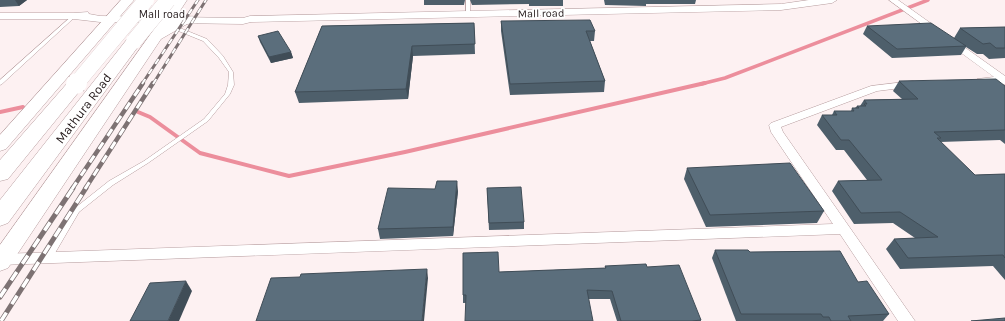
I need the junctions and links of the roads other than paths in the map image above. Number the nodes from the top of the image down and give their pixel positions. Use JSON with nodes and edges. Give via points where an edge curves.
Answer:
{"nodes":[{"id":1,"x":121,"y":0,"type":"edge"},
{"id":2,"x":128,"y":0,"type":"edge"},
{"id":3,"x":146,"y":0,"type":"edge"},
{"id":4,"x":181,"y":0,"type":"edge"},
{"id":5,"x":190,"y":0,"type":"edge"},
{"id":6,"x":468,"y":0,"type":"edge"},
{"id":7,"x":832,"y":0,"type":"edge"},
{"id":8,"x":893,"y":0,"type":"edge"},
{"id":9,"x":170,"y":15,"type":"edge"},
{"id":10,"x":468,"y":15,"type":"junction"},
{"id":11,"x":0,"y":16,"type":"edge"},
{"id":12,"x":74,"y":16,"type":"junction"},
{"id":13,"x":110,"y":16,"type":"junction"},
{"id":14,"x":198,"y":17,"type":"junction"},
{"id":15,"x":88,"y":44,"type":"junction"},
{"id":16,"x":150,"y":44,"type":"junction"},
{"id":17,"x":1004,"y":80,"type":"edge"},
{"id":18,"x":972,"y":81,"type":"edge"},
{"id":19,"x":0,"y":83,"type":"edge"},
{"id":20,"x":925,"y":83,"type":"edge"},
{"id":21,"x":0,"y":145,"type":"edge"},
{"id":22,"x":0,"y":174,"type":"edge"},
{"id":23,"x":0,"y":217,"type":"edge"},
{"id":24,"x":844,"y":229,"type":"junction"},
{"id":25,"x":48,"y":258,"type":"junction"},
{"id":26,"x":1,"y":261,"type":"edge"},
{"id":27,"x":907,"y":321,"type":"edge"}],
"edges":[{"from":1,"to":13,"type":"main road"},
{"from":2,"to":13,"type":"main road"},
{"from":3,"to":22,"type":"highway","name":"Mathura Road","bridge":true},
{"from":4,"to":9,"type":"main road"},
{"from":5,"to":14,"type":"main road","via":[[186,7]]},
{"from":6,"to":10,"type":"lane"},
{"from":7,"to":10,"type":"street","name":"Mall road","via":[[781,7]]},
{"from":8,"to":17,"type":"street"},
{"from":9,"to":13,"type":"street","name":"Mall road"},
{"from":9,"to":14,"type":"main road","via":[[184,21]]},
{"from":9,"to":16,"type":"main road"},
{"from":9,"to":23,"type":"highway","name":"Mathura Road","bridge":true},
{"from":9,"to":25,"type":"lane","via":[[205,40],[221,57],[231,72],[231,85],[227,94],[206,120],[111,183],[77,210]]},
{"from":10,"to":14,"type":"street","name":"Mall road","via":[[242,21]]},
{"from":11,"to":12,"type":"street","name":"Mall road"},
{"from":12,"to":13,"type":"street","name":"Mall road"},
{"from":12,"to":19,"type":"lane"},
{"from":13,"to":15,"type":"main road"},
{"from":15,"to":16,"type":"main road","via":[[113,32],[129,30],[148,33],[151,37]]},
{"from":15,"to":21,"type":"main road"},
{"from":16,"to":26,"type":"main road"},
{"from":17,"to":18,"type":"street"},
{"from":20,"to":24,"type":"street","via":[[875,88],[775,125],[777,132]]},
{"from":24,"to":25,"type":"street"},
{"from":24,"to":27,"type":"street"},
{"from":25,"to":26,"type":"street"}]}
